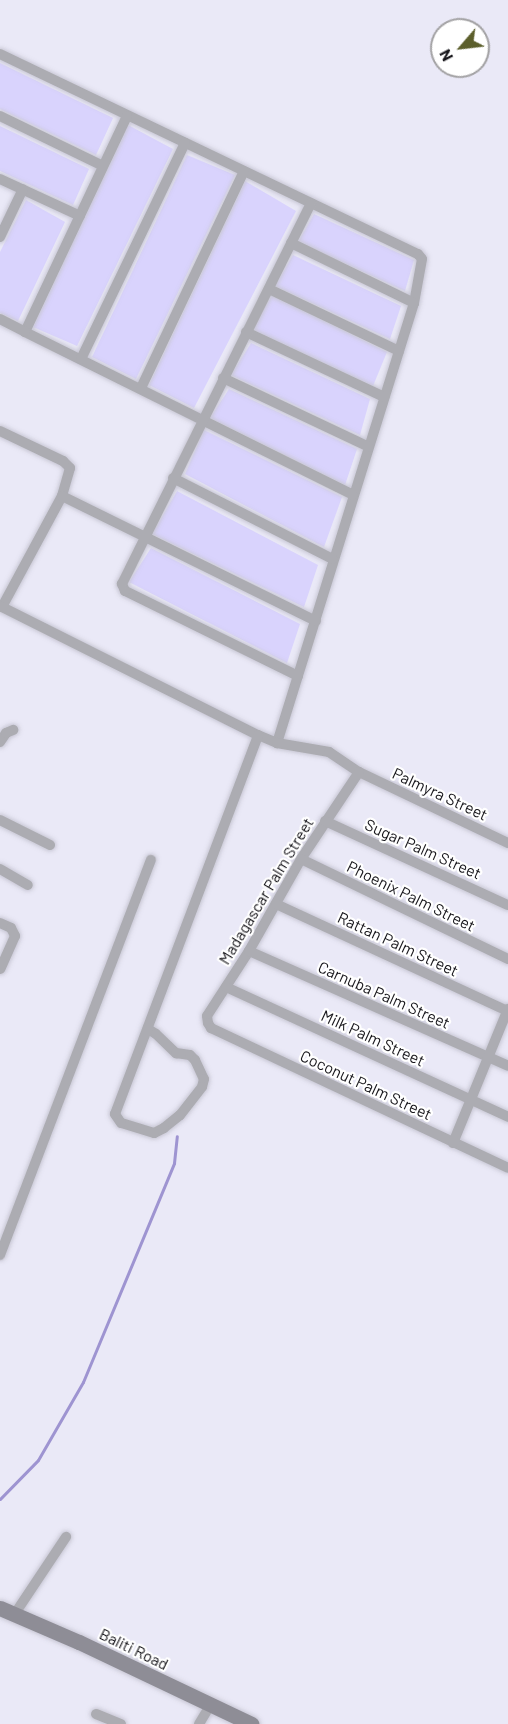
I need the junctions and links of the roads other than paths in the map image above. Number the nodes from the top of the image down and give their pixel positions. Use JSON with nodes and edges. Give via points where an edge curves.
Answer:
{"nodes":[{"id":1,"x":0,"y":54,"type":"edge"},
{"id":2,"x":0,"y":116,"type":"edge"},
{"id":3,"x":127,"y":116,"type":"junction"},
{"id":4,"x":185,"y":143,"type":"junction"},
{"id":5,"x":103,"y":166,"type":"junction"},
{"id":6,"x":244,"y":171,"type":"junction"},
{"id":7,"x":0,"y":179,"type":"edge"},
{"id":8,"x":22,"y":189,"type":"junction"},
{"id":9,"x":311,"y":203,"type":"junction"},
{"id":10,"x":80,"y":216,"type":"junction"},
{"id":11,"x":0,"y":237,"type":"edge"},
{"id":12,"x":291,"y":243,"type":"junction"},
{"id":13,"x":268,"y":289,"type":"junction"},
{"id":14,"x":414,"y":303,"type":"junction"},
{"id":15,"x":0,"y":319,"type":"edge"},
{"id":16,"x":25,"y":332,"type":"junction"},
{"id":17,"x":246,"y":332,"type":"junction"},
{"id":18,"x":399,"y":351,"type":"junction"},
{"id":19,"x":81,"y":359,"type":"junction"},
{"id":20,"x":223,"y":378,"type":"junction"},
{"id":21,"x":141,"y":388,"type":"junction"},
{"id":22,"x":384,"y":397,"type":"junction"},
{"id":23,"x":202,"y":420,"type":"junction"},
{"id":24,"x":0,"y":431,"type":"edge"},
{"id":25,"x":369,"y":447,"type":"junction"},
{"id":26,"x":174,"y":478,"type":"junction"},
{"id":27,"x":353,"y":495,"type":"junction"},
{"id":28,"x":62,"y":496,"type":"junction"},
{"id":29,"x":144,"y":538,"type":"junction"},
{"id":30,"x":333,"y":559,"type":"junction"},
{"id":31,"x":1,"y":606,"type":"edge"},
{"id":32,"x":316,"y":621,"type":"junction"},
{"id":33,"x":297,"y":676,"type":"junction"},
{"id":34,"x":13,"y":730,"type":"dead end"},
{"id":35,"x":258,"y":735,"type":"junction"},
{"id":36,"x":0,"y":742,"type":"edge"},
{"id":37,"x":277,"y":743,"type":"junction"},
{"id":38,"x":359,"y":772,"type":"junction"},
{"id":39,"x":0,"y":820,"type":"edge"},
{"id":40,"x":325,"y":822,"type":"junction"},
{"id":41,"x":508,"y":843,"type":"edge"},
{"id":42,"x":50,"y":845,"type":"dead end"},
{"id":43,"x":301,"y":859,"type":"junction"},
{"id":44,"x":151,"y":860,"type":"dead end"},
{"id":45,"x":0,"y":869,"type":"edge"},
{"id":46,"x":28,"y":885,"type":"dead end"},
{"id":47,"x":276,"y":904,"type":"junction"},
{"id":48,"x":508,"y":905,"type":"edge"},
{"id":49,"x":0,"y":923,"type":"edge"},
{"id":50,"x":249,"y":951,"type":"junction"},
{"id":51,"x":508,"y":959,"type":"edge"},
{"id":52,"x":0,"y":969,"type":"edge"},
{"id":53,"x":226,"y":987,"type":"junction"},
{"id":54,"x":508,"y":1010,"type":"edge"},
{"id":55,"x":211,"y":1028,"type":"joint"},
{"id":56,"x":148,"y":1029,"type":"junction"},
{"id":57,"x":488,"y":1057,"type":"junction"},
{"id":58,"x":508,"y":1066,"type":"edge"},
{"id":59,"x":470,"y":1100,"type":"junction"},
{"id":60,"x":508,"y":1116,"type":"edge"},
{"id":61,"x":453,"y":1143,"type":"junction"},
{"id":62,"x":508,"y":1168,"type":"edge"},
{"id":63,"x":0,"y":1255,"type":"edge"},
{"id":64,"x":66,"y":1537,"type":"dead end"},
{"id":65,"x":7,"y":1611,"type":"edge"},
{"id":66,"x":210,"y":1706,"type":"junction"},
{"id":67,"x":96,"y":1714,"type":"dead end"},
{"id":68,"x":121,"y":1724,"type":"edge"},
{"id":69,"x":199,"y":1724,"type":"edge"},
{"id":70,"x":252,"y":1724,"type":"edge"}],
"edges":[{"from":1,"to":3,"type":"street"},
{"from":2,"to":5,"type":"street"},
{"from":3,"to":4,"type":"street"},
{"from":3,"to":5,"type":"street"},
{"from":4,"to":6,"type":"street"},
{"from":4,"to":19,"type":"street"},
{"from":5,"to":10,"type":"street"},
{"from":6,"to":9,"type":"street"},
{"from":6,"to":21,"type":"street"},
{"from":7,"to":8,"type":"street"},
{"from":8,"to":10,"type":"street"},
{"from":8,"to":11,"type":"street"},
{"from":9,"to":12,"type":"street"},
{"from":9,"to":14,"type":"street","via":[[418,254],[422,265]]},
{"from":10,"to":16,"type":"street"},
{"from":12,"to":13,"type":"street"},
{"from":12,"to":14,"type":"street"},
{"from":13,"to":17,"type":"street"},
{"from":13,"to":18,"type":"street"},
{"from":14,"to":18,"type":"street"},
{"from":15,"to":16,"type":"street"},
{"from":16,"to":19,"type":"street"},
{"from":17,"to":20,"type":"street"},
{"from":17,"to":22,"type":"street"},
{"from":18,"to":22,"type":"street"},
{"from":19,"to":21,"type":"street"},
{"from":20,"to":23,"type":"street"},
{"from":20,"to":25,"type":"street"},
{"from":21,"to":23,"type":"street"},
{"from":22,"to":25,"type":"street"},
{"from":23,"to":26,"type":"street"},
{"from":23,"to":27,"type":"street"},
{"from":24,"to":28,"type":"street","via":[[70,468]]},
{"from":25,"to":27,"type":"street"},
{"from":26,"to":29,"type":"street"},
{"from":26,"to":30,"type":"street"},
{"from":27,"to":30,"type":"street"},
{"from":28,"to":29,"type":"street"},
{"from":28,"to":31,"type":"street"},
{"from":29,"to":32,"type":"street"},
{"from":29,"to":33,"type":"street","via":[[122,584],[125,591]]},
{"from":30,"to":32,"type":"street"},
{"from":31,"to":35,"type":"street","name":"Palmyra Street"},
{"from":32,"to":33,"type":"street"},
{"from":33,"to":37,"type":"street"},
{"from":34,"to":36,"type":"street"},
{"from":35,"to":37,"type":"street","name":"Palmyra Street"},
{"from":35,"to":56,"type":"street"},
{"from":37,"to":38,"type":"street","name":"Palmyra Street","via":[[329,753]]},
{"from":38,"to":40,"type":"street","name":"Madagascar Palm Street"},
{"from":38,"to":41,"type":"street","name":"Palmyra Street"},
{"from":39,"to":42,"type":"street"},
{"from":40,"to":43,"type":"street","name":"Madagascar Palm Street"},
{"from":40,"to":48,"type":"street","name":"Sugar Palm Street"},
{"from":43,"to":47,"type":"street","name":"Madagascar Palm Street"},
{"from":43,"to":51,"type":"street","name":"Phoenix Palm Street"},
{"from":44,"to":63,"type":"street"},
{"from":45,"to":46,"type":"street"},
{"from":47,"to":50,"type":"street","name":"Madagascar Palm Street"},
{"from":47,"to":54,"type":"street","name":"Rattan Palm Street"},
{"from":49,"to":52,"type":"street","via":[[11,928],[15,936]]},
{"from":50,"to":53,"type":"street","name":"Madagascar Palm Street"},
{"from":50,"to":57,"type":"street","name":"Carnuba Palm Street"},
{"from":53,"to":55,"type":"street","name":"Madagascar Palm Street","via":[[207,1016]]},
{"from":53,"to":59,"type":"street","name":"Milk Palm Street"},
{"from":54,"to":57,"type":"street"},
{"from":55,"to":61,"type":"street","name":"Coconut Palm Street"},
{"from":56,"to":56,"type":"street","via":[[115,1114],[121,1123],[154,1132],[180,1115],[204,1079],[190,1055],[176,1053]]},
{"from":57,"to":58,"type":"street","name":"Carnuba Palm Street"},
{"from":57,"to":59,"type":"street"},
{"from":59,"to":60,"type":"street","name":"Milk Palm Street"},
{"from":59,"to":61,"type":"street"},
{"from":61,"to":62,"type":"street","name":"Coconut Palm Street"},
{"from":64,"to":65,"type":"street"},
{"from":65,"to":66,"type":"main road","name":"Baliti Road"},
{"from":66,"to":69,"type":"street"},
{"from":66,"to":70,"type":"main road","name":"Baliti Road"},
{"from":67,"to":68,"type":"street"}]}
